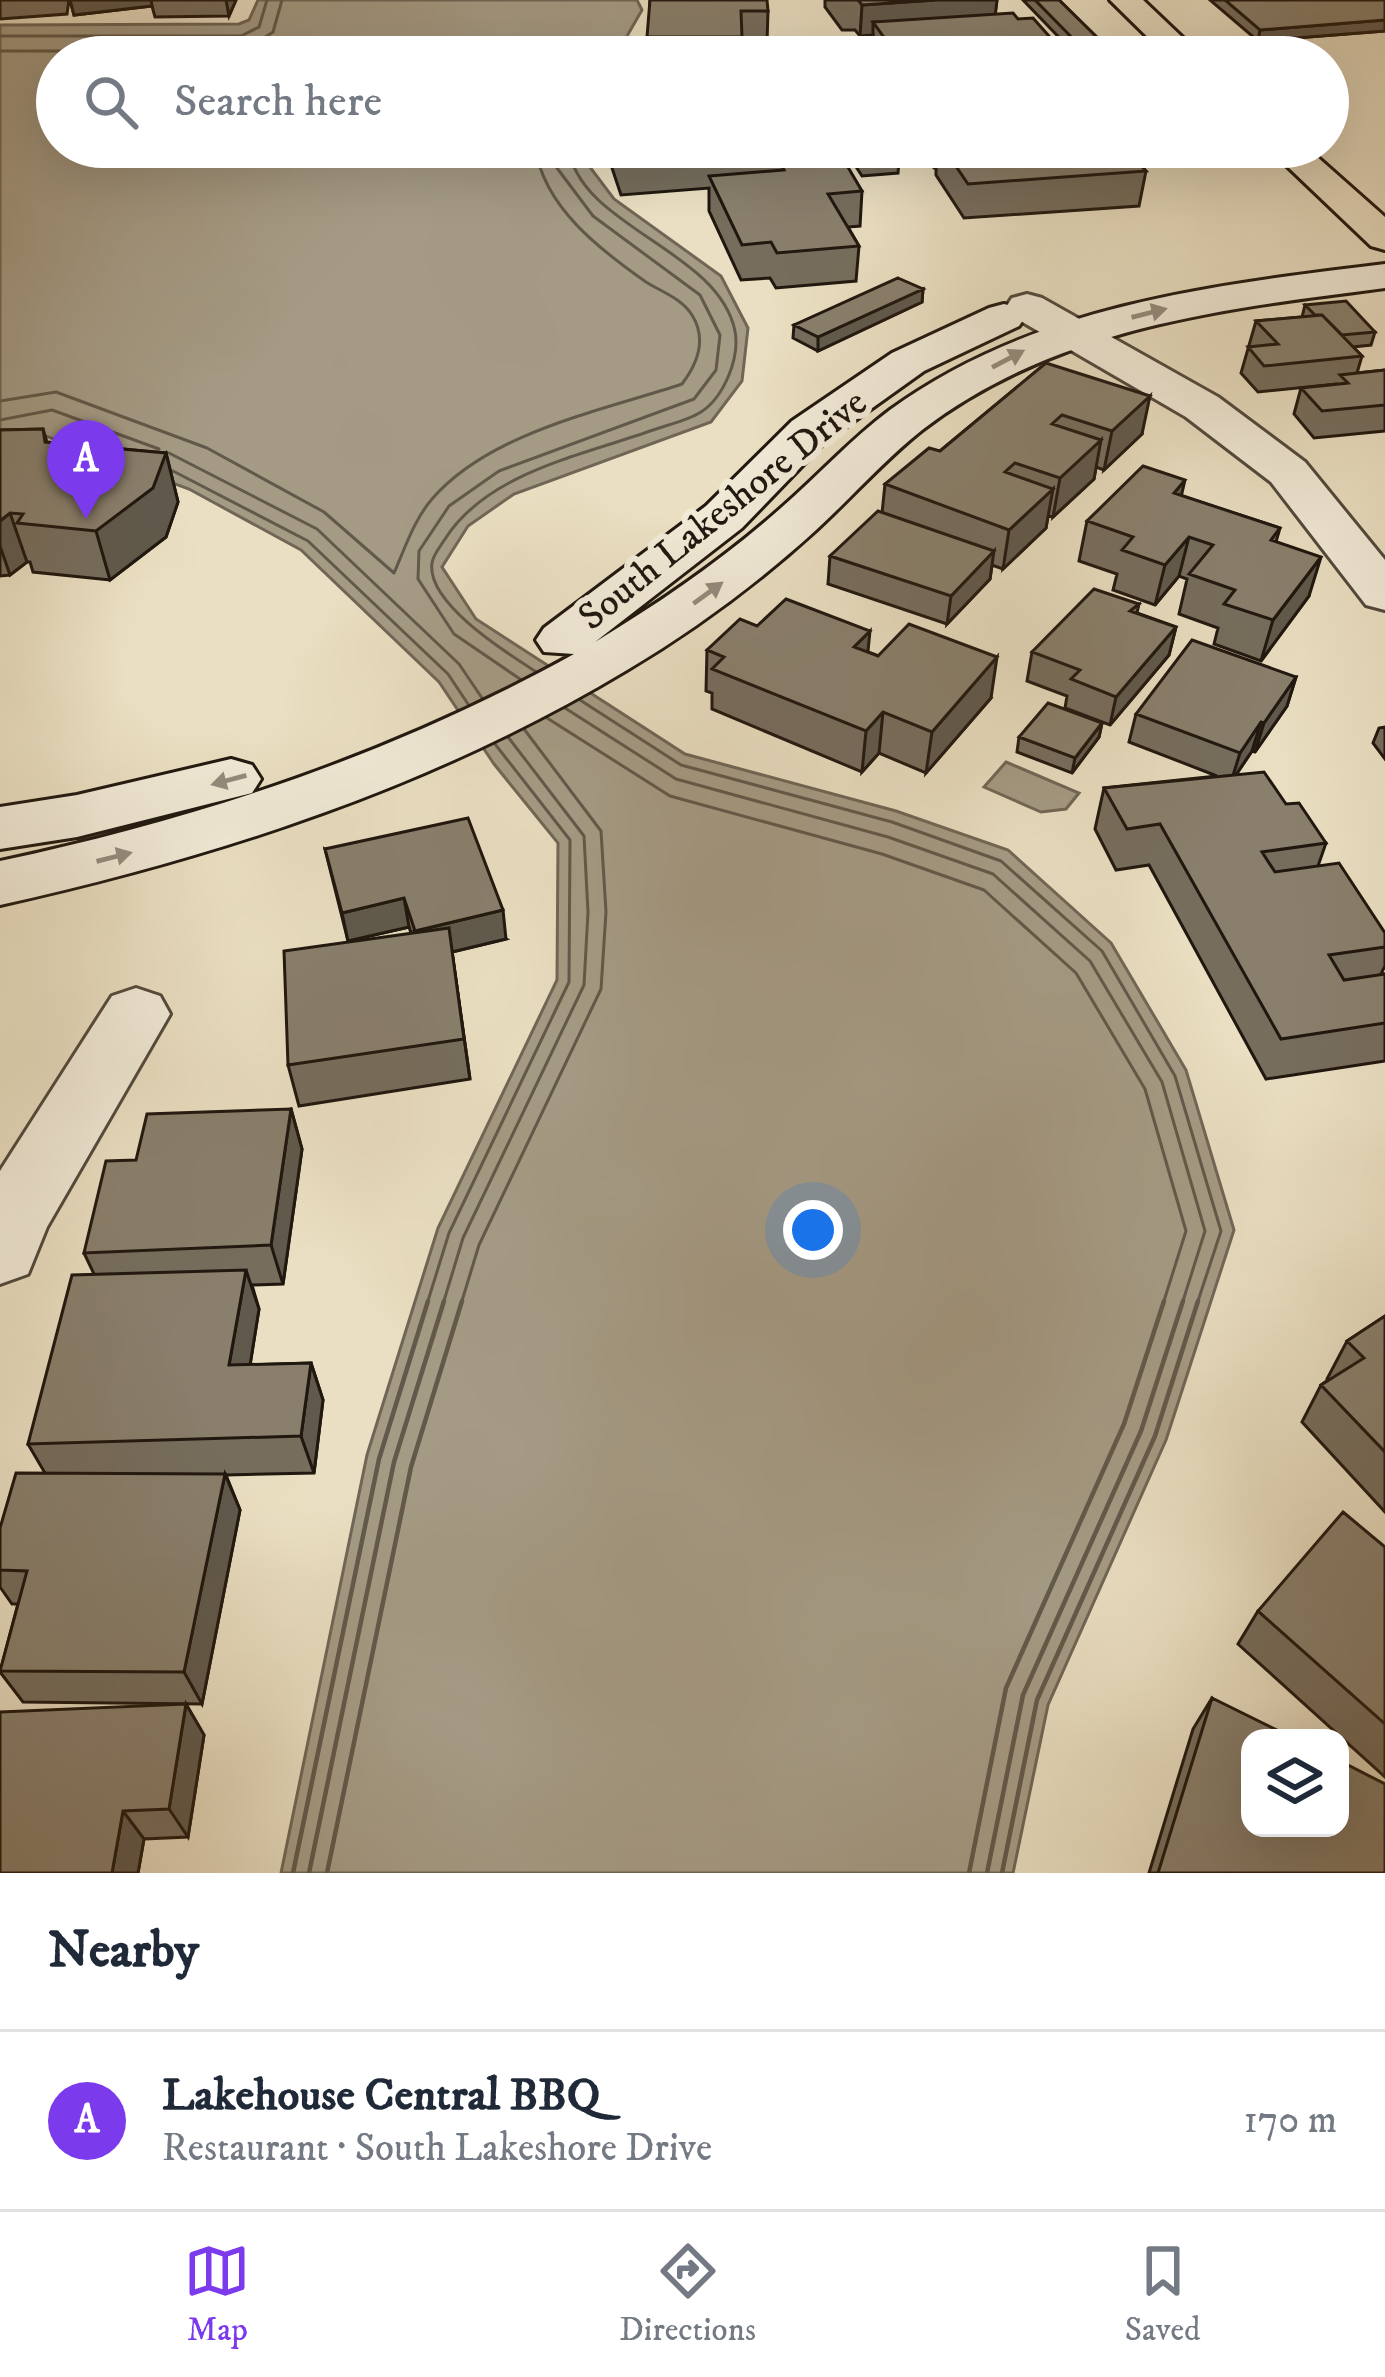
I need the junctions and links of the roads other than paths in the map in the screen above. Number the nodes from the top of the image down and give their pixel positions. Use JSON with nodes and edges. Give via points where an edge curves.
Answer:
{"nodes":[{"id":1,"x":1125,"y":0,"type":"edge"},
{"id":2,"x":1164,"y":36,"type":"edge"},
{"id":3,"x":1309,"y":168,"type":"edge"},
{"id":4,"x":1385,"y":238,"type":"edge"},
{"id":5,"x":1385,"y":251,"type":"edge"},
{"id":6,"x":1385,"y":276,"type":"edge"},
{"id":7,"x":1049,"y":319,"type":"junction"},
{"id":8,"x":1385,"y":594,"type":"edge"},
{"id":9,"x":436,"y":728,"type":"junction"},
{"id":10,"x":0,"y":828,"type":"edge"},
{"id":11,"x":0,"y":883,"type":"edge"},
{"id":12,"x":136,"y":1014,"type":"dead end"},
{"id":13,"x":0,"y":1251,"type":"edge"}],
"edges":[{"from":1,"to":2,"type":"main road"},
{"from":3,"to":4,"type":"main road"},
{"from":5,"to":7,"type":"street","name":"South Lakeshore Drive","via":[[1140,278]]},
{"from":7,"to":6,"type":"street","name":"South Lakeshore Drive","one_way":true},
{"from":7,"to":8,"type":"street","via":[[1202,407],[1288,472]]},
{"from":7,"to":9,"type":"street","name":"South Lakeshore Drive","via":[[907,419],[710,593],[590,646],[534,702]]},
{"from":9,"to":10,"type":"street","name":"South Lakeshore Drive","one_way":true,"via":[[171,795]]},
{"from":11,"to":9,"type":"street","name":"South Lakeshore Drive","one_way":true,"via":[[280,809]]},
{"from":12,"to":13,"type":"street","via":[[11,1219]]}]}
